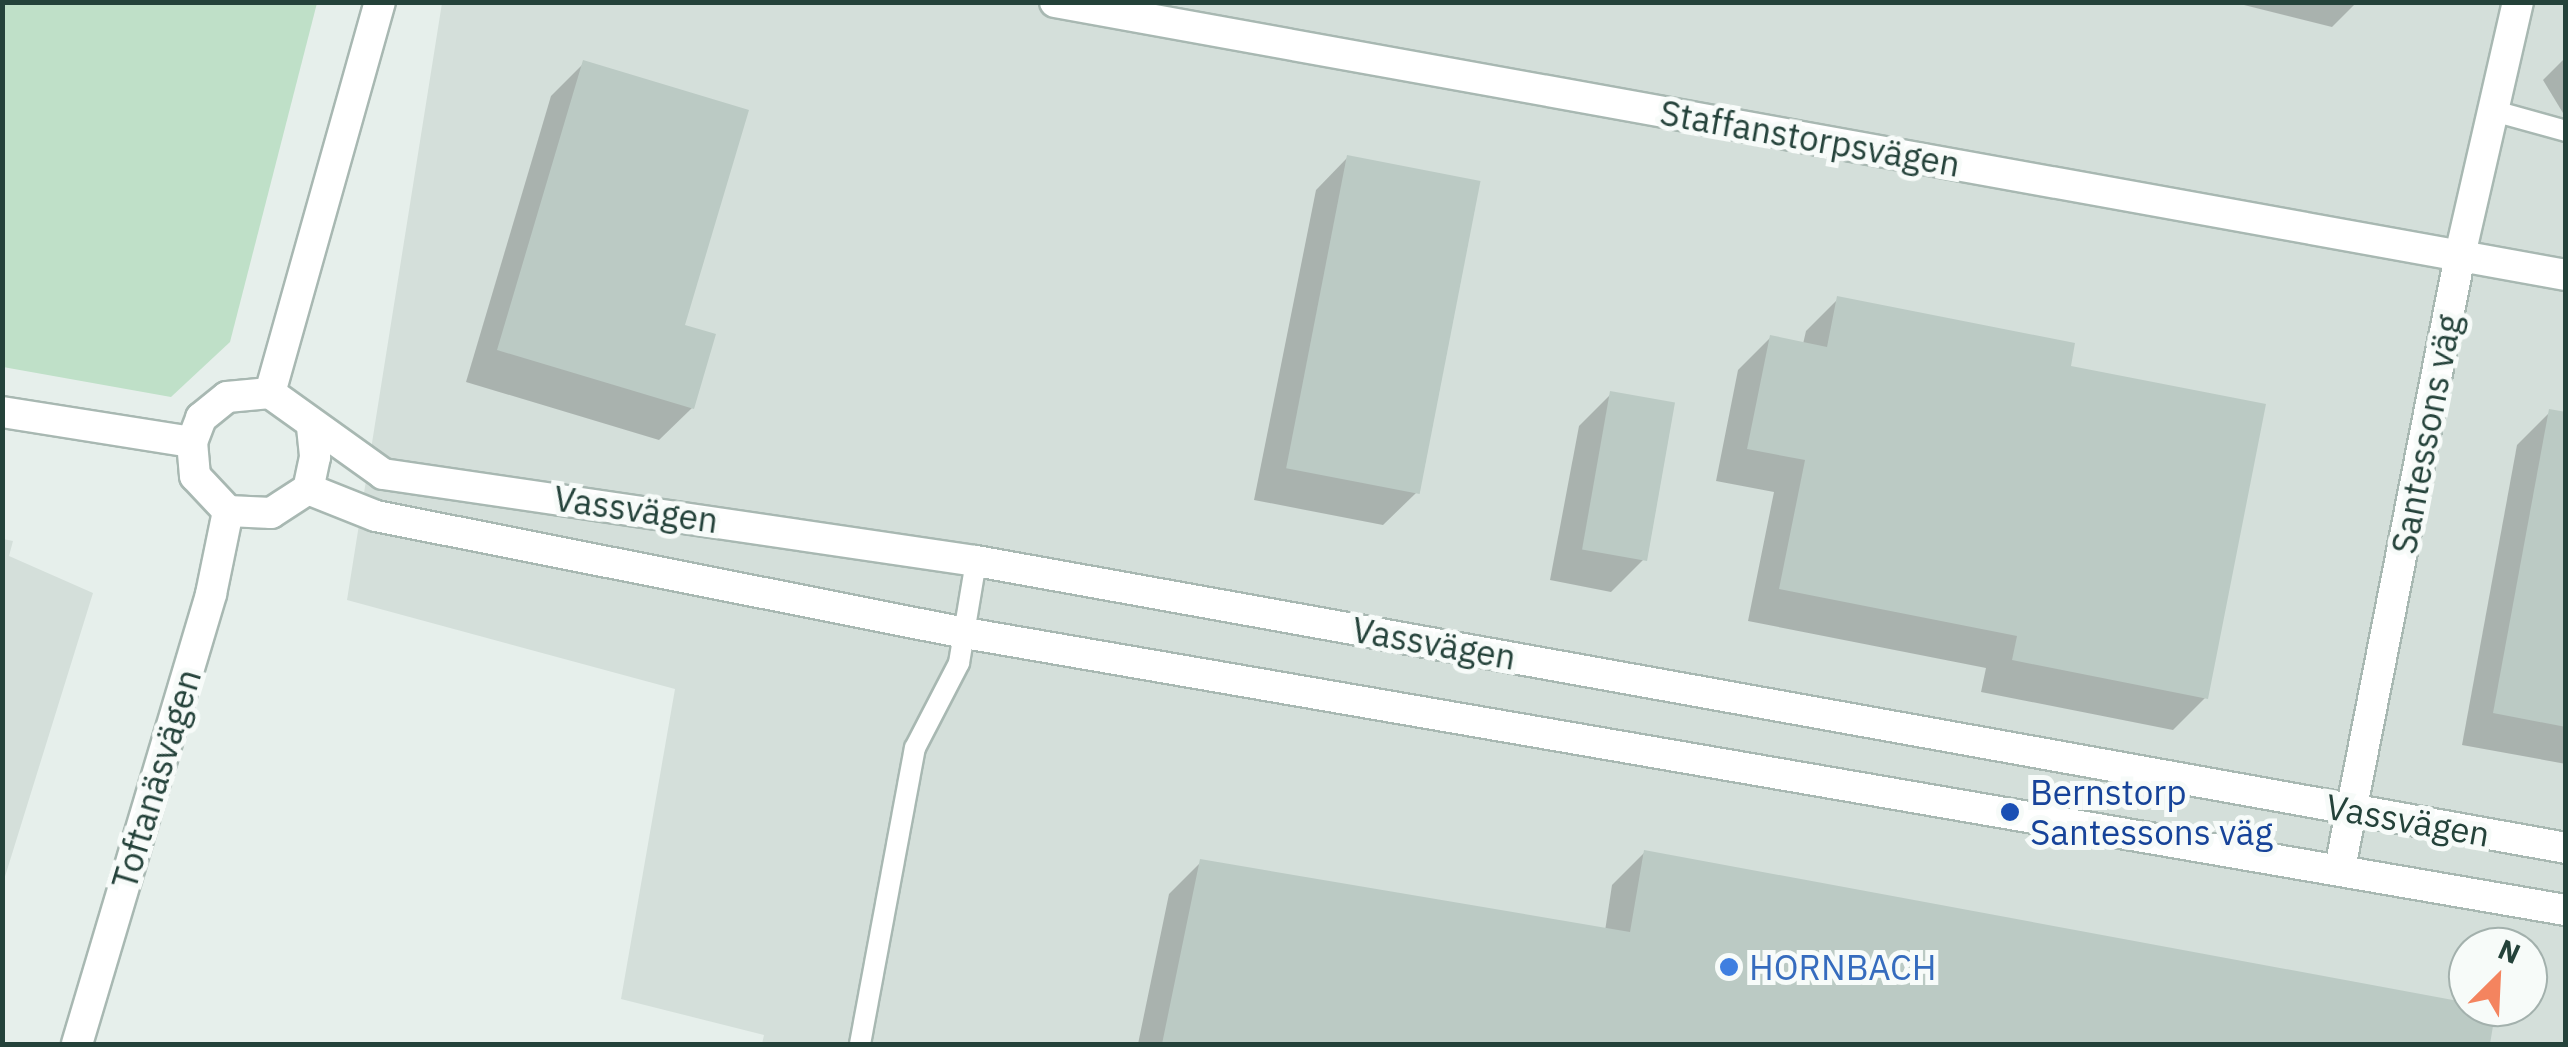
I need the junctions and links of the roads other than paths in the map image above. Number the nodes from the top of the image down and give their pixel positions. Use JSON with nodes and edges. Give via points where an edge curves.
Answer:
{"nodes":[{"id":1,"x":380,"y":2,"type":"edge"},
{"id":2,"x":1055,"y":2,"type":"edge"},
{"id":3,"x":2518,"y":2,"type":"edge"},
{"id":4,"x":2494,"y":111,"type":"junction"},
{"id":5,"x":2566,"y":131,"type":"edge"},
{"id":6,"x":2460,"y":256,"type":"junction"},
{"id":7,"x":2566,"y":275,"type":"edge"},
{"id":8,"x":270,"y":393,"type":"junction"},
{"id":9,"x":2,"y":412,"type":"edge"},
{"id":10,"x":312,"y":427,"type":"junction"},
{"id":11,"x":192,"y":442,"type":"junction"},
{"id":12,"x":308,"y":488,"type":"junction"},
{"id":13,"x":228,"y":511,"type":"junction"},
{"id":14,"x":976,"y":561,"type":"junction"},
{"id":15,"x":965,"y":633,"type":"junction"},
{"id":16,"x":2353,"y":811,"type":"junction"},
{"id":17,"x":2564,"y":841,"type":"edge"},
{"id":18,"x":2340,"y":868,"type":"junction"},
{"id":19,"x":2566,"y":910,"type":"edge"},
{"id":20,"x":78,"y":1044,"type":"edge"},
{"id":21,"x":860,"y":1044,"type":"edge"}],
"edges":[{"from":1,"to":8,"type":"street"},
{"from":2,"to":6,"type":"street","name":"Staffanstorpsvägen"},
{"from":3,"to":4,"type":"street","name":"Santessons väg"},
{"from":4,"to":5,"type":"lane"},
{"from":4,"to":6,"type":"street","name":"Santessons väg"},
{"from":6,"to":7,"type":"street","name":"Staffanstorpsvägen"},
{"from":6,"to":16,"type":"street","name":"Santessons väg"},
{"from":8,"to":10,"type":"street"},
{"from":8,"to":11,"type":"street","via":[[216,403]]},
{"from":9,"to":11,"type":"street"},
{"from":10,"to":12,"type":"street"},
{"from":10,"to":14,"type":"street","name":"Vassvägen","via":[[384,474]]},
{"from":11,"to":13,"type":"street","via":[[195,476]]},
{"from":12,"to":13,"type":"street","via":[[272,513]]},
{"from":12,"to":15,"type":"street","name":"Vassvägen","via":[[376,516]]},
{"from":13,"to":20,"type":"street","name":"Toftanäsvägen","via":[[211,594]]},
{"from":14,"to":15,"type":"lane"},
{"from":14,"to":16,"type":"street","name":"Vassvägen"},
{"from":15,"to":18,"type":"street","name":"Vassvägen"},
{"from":15,"to":21,"type":"lane","via":[[960,664],[914,748]]},
{"from":16,"to":17,"type":"street","name":"Vassvägen"},
{"from":16,"to":18,"type":"street","name":"Santessons väg"},
{"from":18,"to":19,"type":"street","name":"Vassvägen"}]}
